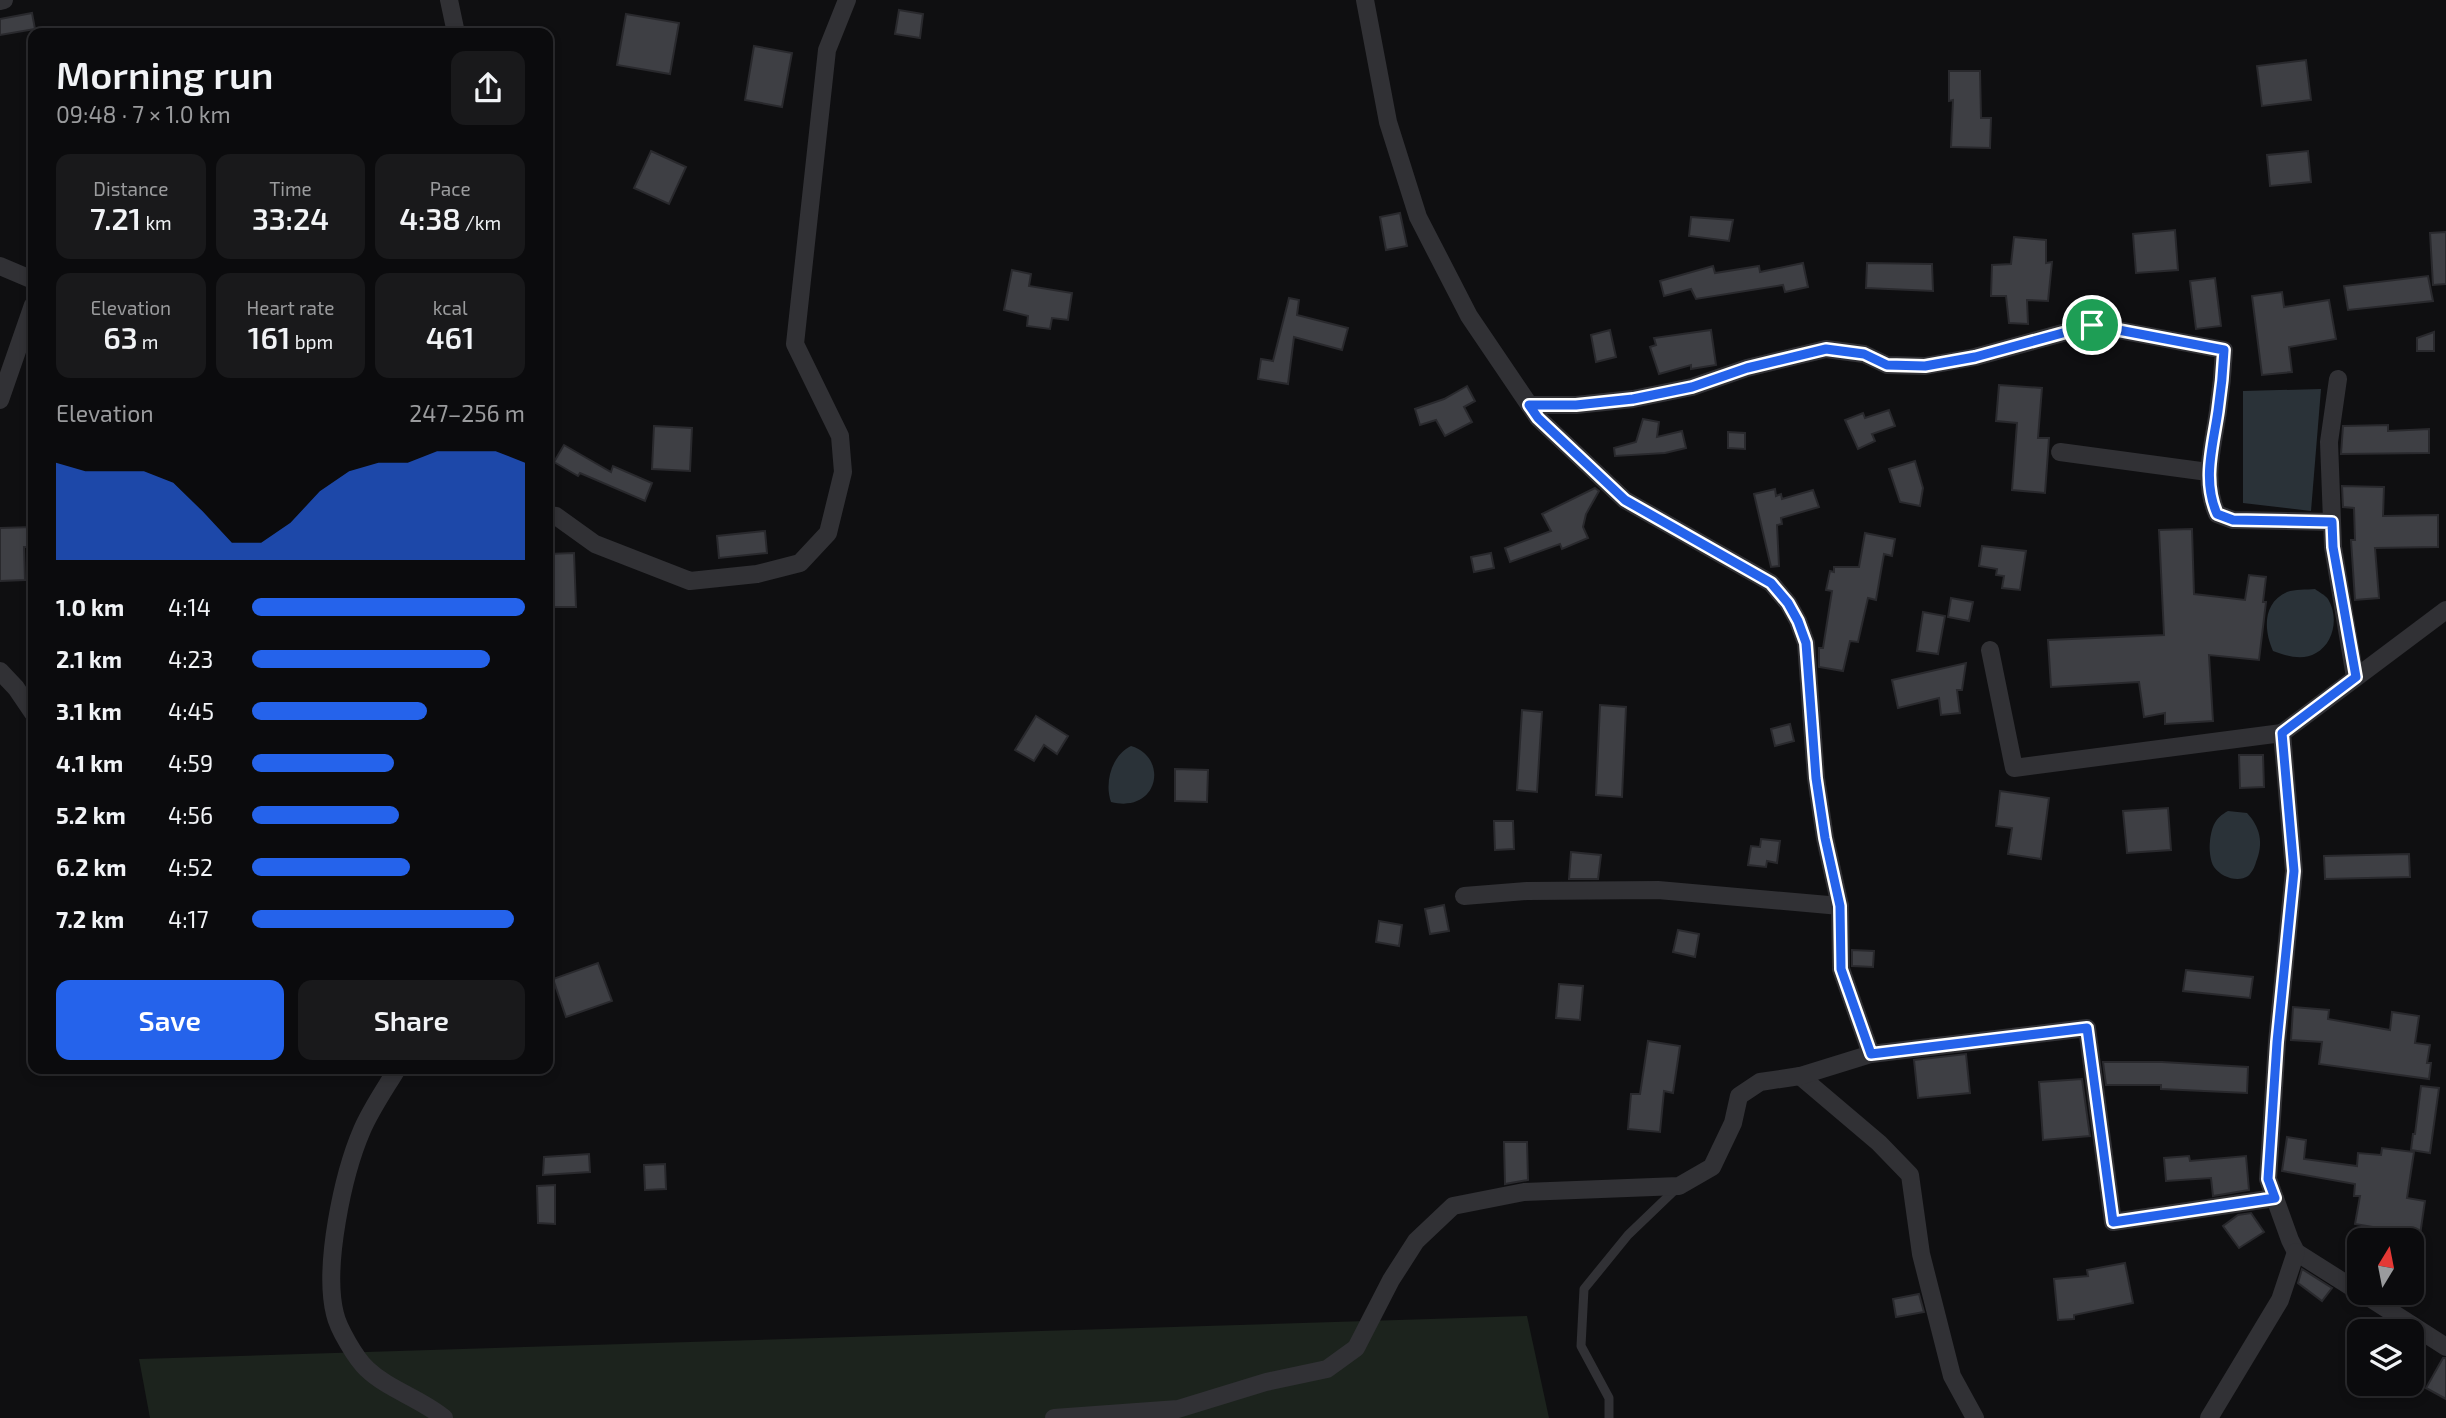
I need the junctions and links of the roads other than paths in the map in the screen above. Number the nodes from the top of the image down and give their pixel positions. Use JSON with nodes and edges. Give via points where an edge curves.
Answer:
{"nodes":[{"id":1,"x":449,"y":0,"type":"edge"},
{"id":2,"x":847,"y":0,"type":"edge"},
{"id":3,"x":1365,"y":0,"type":"edge"},
{"id":4,"x":455,"y":28,"type":"edge"},
{"id":5,"x":0,"y":266,"type":"edge"},
{"id":6,"x":28,"y":278,"type":"edge"},
{"id":7,"x":28,"y":319,"type":"edge"},
{"id":8,"x":2338,"y":379,"type":"dead end"},
{"id":9,"x":0,"y":400,"type":"edge"},
{"id":10,"x":1529,"y":405,"type":"junction"},
{"id":11,"x":2060,"y":452,"type":"dead end"},
{"id":12,"x":2208,"y":472,"type":"junction"},
{"id":13,"x":553,"y":516,"type":"edge"},
{"id":14,"x":2332,"y":522,"type":"junction"},
{"id":15,"x":2446,"y":610,"type":"edge"},
{"id":16,"x":1990,"y":650,"type":"dead end"},
{"id":17,"x":0,"y":671,"type":"edge"},
{"id":18,"x":2356,"y":677,"type":"junction"},
{"id":19,"x":28,"y":706,"type":"edge"},
{"id":20,"x":2282,"y":733,"type":"junction"},
{"id":21,"x":1464,"y":896,"type":"dead end"},
{"id":22,"x":1840,"y":906,"type":"junction"},
{"id":23,"x":1871,"y":1054,"type":"junction"},
{"id":24,"x":394,"y":1074,"type":"edge"},
{"id":25,"x":1800,"y":1076,"type":"junction"},
{"id":26,"x":1679,"y":1186,"type":"junction"},
{"id":27,"x":2275,"y":1198,"type":"junction"},
{"id":28,"x":2296,"y":1252,"type":"junction"},
{"id":29,"x":2347,"y":1284,"type":"edge"},
{"id":30,"x":2382,"y":1306,"type":"edge"},
{"id":31,"x":2446,"y":1347,"type":"edge"},
{"id":32,"x":444,"y":1418,"type":"edge"},
{"id":33,"x":1054,"y":1418,"type":"edge"},
{"id":34,"x":1609,"y":1418,"type":"edge"},
{"id":35,"x":1976,"y":1418,"type":"edge"},
{"id":36,"x":2209,"y":1418,"type":"edge"}],
"edges":[{"from":1,"to":4,"type":"street"},
{"from":2,"to":13,"type":"street","via":[[827,50],[795,344],[839,436],[843,472],[828,533],[800,563],[757,574],[690,581],[595,544]]},
{"from":3,"to":10,"type":"street","via":[[1388,122],[1418,217],[1469,316]]},
{"from":5,"to":6,"type":"street"},
{"from":7,"to":9,"type":"street"},
{"from":8,"to":14,"type":"street","via":[[2329,442]]},
{"from":10,"to":12,"type":"street","via":[[1633,399],[1826,349],[1864,354],[1887,365],[1925,366],[2092,325],[2224,350]]},
{"from":10,"to":22,"type":"street","via":[[1625,500],[1771,583],[1788,603],[1806,643],[1816,778]]},
{"from":11,"to":12,"type":"street"},
{"from":12,"to":14,"type":"street","via":[[2217,514],[2233,520]]},
{"from":14,"to":18,"type":"street"},
{"from":15,"to":18,"type":"street"},
{"from":16,"to":20,"type":"street","via":[[2014,768]]},
{"from":17,"to":19,"type":"street"},
{"from":18,"to":20,"type":"street"},
{"from":20,"to":27,"type":"street","via":[[2294,871],[2268,1179]]},
{"from":21,"to":22,"type":"street","via":[[1658,890]]},
{"from":22,"to":23,"type":"street","via":[[1841,969]]},
{"from":23,"to":25,"type":"street"},
{"from":23,"to":27,"type":"street","via":[[2087,1028],[2113,1222]]},
{"from":24,"to":32,"type":"street","via":[[363,1128],[344,1179],[331,1289],[335,1316],[366,1368]]},
{"from":25,"to":26,"type":"street","via":[[1760,1082],[1739,1096],[1733,1123],[1712,1167]]},
{"from":25,"to":35,"type":"street","via":[[1910,1175],[1920,1254],[1952,1377]]},
{"from":26,"to":33,"type":"street","via":[[1524,1192],[1453,1206],[1416,1241],[1356,1348],[1327,1369],[1178,1409]]},
{"from":26,"to":34,"type":"lane","via":[[1628,1235],[1584,1289],[1581,1346],[1609,1398]]},
{"from":27,"to":28,"type":"street"},
{"from":28,"to":29,"type":"street"},
{"from":28,"to":36,"type":"street","via":[[2280,1300]]},
{"from":30,"to":31,"type":"street"}]}
